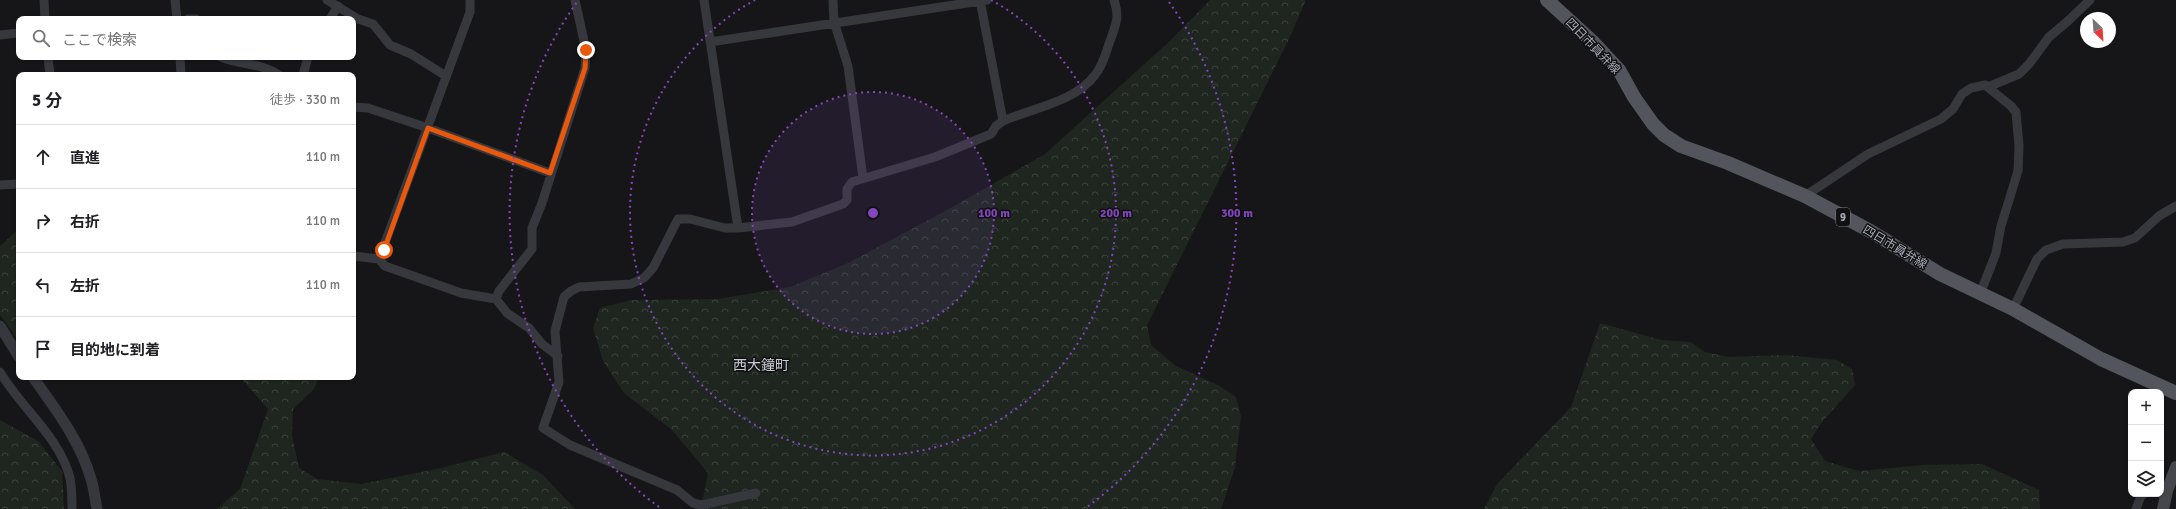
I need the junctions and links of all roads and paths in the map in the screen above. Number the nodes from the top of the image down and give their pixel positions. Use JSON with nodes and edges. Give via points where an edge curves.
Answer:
{"nodes":[{"id":1,"x":44,"y":0,"type":"edge"},
{"id":2,"x":175,"y":0,"type":"edge"},
{"id":3,"x":327,"y":0,"type":"edge"},
{"id":4,"x":470,"y":0,"type":"edge"},
{"id":5,"x":575,"y":0,"type":"edge"},
{"id":6,"x":704,"y":0,"type":"edge"},
{"id":7,"x":833,"y":0,"type":"edge"},
{"id":8,"x":982,"y":0,"type":"edge"},
{"id":9,"x":1114,"y":0,"type":"edge"},
{"id":10,"x":1547,"y":0,"type":"edge"},
{"id":11,"x":2090,"y":0,"type":"edge"},
{"id":12,"x":338,"y":6,"type":"junction"},
{"id":13,"x":45,"y":16,"type":"edge"},
{"id":14,"x":177,"y":16,"type":"edge"},
{"id":15,"x":332,"y":16,"type":"edge"},
{"id":16,"x":353,"y":16,"type":"edge"},
{"id":17,"x":356,"y":18,"type":"edge"},
{"id":18,"x":834,"y":22,"type":"junction"},
{"id":19,"x":16,"y":33,"type":"edge"},
{"id":20,"x":0,"y":35,"type":"edge"},
{"id":21,"x":710,"y":42,"type":"junction"},
{"id":22,"x":48,"y":60,"type":"edge"},
{"id":23,"x":180,"y":60,"type":"edge"},
{"id":24,"x":228,"y":60,"type":"edge"},
{"id":25,"x":307,"y":60,"type":"edge"},
{"id":26,"x":50,"y":72,"type":"edge"},
{"id":27,"x":182,"y":72,"type":"edge"},
{"id":28,"x":274,"y":72,"type":"edge"},
{"id":29,"x":304,"y":72,"type":"edge"},
{"id":30,"x":446,"y":76,"type":"junction"},
{"id":31,"x":1988,"y":87,"type":"junction"},
{"id":32,"x":356,"y":107,"type":"edge"},
{"id":33,"x":1003,"y":121,"type":"junction"},
{"id":34,"x":428,"y":128,"type":"junction"},
{"id":35,"x":550,"y":173,"type":"junction"},
{"id":36,"x":864,"y":178,"type":"junction"},
{"id":37,"x":16,"y":184,"type":"edge"},
{"id":38,"x":0,"y":185,"type":"edge"},
{"id":39,"x":1805,"y":196,"type":"junction"},
{"id":40,"x":2176,"y":206,"type":"edge"},
{"id":41,"x":738,"y":228,"type":"junction"},
{"id":42,"x":356,"y":256,"type":"edge"},
{"id":43,"x":379,"y":259,"type":"junction"},
{"id":44,"x":1980,"y":294,"type":"junction"},
{"id":45,"x":496,"y":299,"type":"junction"},
{"id":46,"x":2013,"y":310,"type":"junction"},
{"id":47,"x":0,"y":326,"type":"edge"},
{"id":48,"x":16,"y":352,"type":"edge"},
{"id":49,"x":557,"y":353,"type":"junction"},
{"id":50,"x":0,"y":372,"type":"edge"},
{"id":51,"x":35,"y":380,"type":"edge"},
{"id":52,"x":2176,"y":393,"type":"edge"},
{"id":53,"x":2176,"y":467,"type":"edge"},
{"id":54,"x":2164,"y":491,"type":"edge"},
{"id":55,"x":756,"y":493,"type":"dead end"},
{"id":56,"x":2141,"y":497,"type":"edge"},
{"id":57,"x":2164,"y":497,"type":"edge"},
{"id":58,"x":72,"y":509,"type":"edge"},
{"id":59,"x":97,"y":509,"type":"edge"},
{"id":60,"x":2136,"y":509,"type":"edge"},
{"id":61,"x":2163,"y":509,"type":"edge"}],
"edges":[{"from":1,"to":13,"type":"street"},
{"from":2,"to":14,"type":"street"},
{"from":3,"to":12,"type":"street"},
{"from":4,"to":30,"type":"street","via":[[470,12]]},
{"from":5,"to":35,"type":"street","via":[[586,50],[585,68]]},
{"from":6,"to":21,"type":"street"},
{"from":7,"to":18,"type":"street"},
{"from":8,"to":18,"type":"street"},
{"from":8,"to":33,"type":"street"},
{"from":9,"to":33,"type":"street","via":[[1118,12],[1117,19],[1105,56],[1096,74],[1087,84],[1072,94]]},
{"from":10,"to":39,"type":"main road","name":"四日市員弁線","number":"9","via":[[1619,70],[1634,97],[1664,135],[1681,146]]},
{"from":11,"to":31,"type":"street","via":[[2049,37],[2019,74]]},
{"from":12,"to":15,"type":"street"},
{"from":12,"to":16,"type":"street"},
{"from":17,"to":30,"type":"street","via":[[373,24],[390,45],[411,54]]},
{"from":18,"to":21,"type":"street"},
{"from":18,"to":36,"type":"street","via":[[848,66]]},
{"from":19,"to":20,"type":"street"},
{"from":21,"to":41,"type":"street"},
{"from":22,"to":26,"type":"street"},
{"from":23,"to":27,"type":"street"},
{"from":24,"to":28,"type":"street"},
{"from":25,"to":29,"type":"street"},
{"from":30,"to":34,"type":"street"},
{"from":31,"to":39,"type":"street","via":[[1985,85],[1971,88],[1962,94],[1953,109],[1941,119],[1868,154]]},
{"from":31,"to":44,"type":"street","via":[[2016,112],[2019,146],[2018,171],[2001,226],[1996,253]]},
{"from":32,"to":34,"type":"street","via":[[368,108]]},
{"from":33,"to":36,"type":"street","via":[[991,134],[935,157]]},
{"from":34,"to":35,"type":"street"},
{"from":34,"to":43,"type":"street"},
{"from":35,"to":45,"type":"street","via":[[532,228],[532,249],[499,291]]},
{"from":36,"to":41,"type":"street","via":[[852,182],[847,189],[847,200],[843,204],[792,222]]},
{"from":37,"to":38,"type":"street"},
{"from":39,"to":44,"type":"main road","name":"四日市員弁線","number":"9","via":[[1872,232],[1940,274]]},
{"from":40,"to":46,"type":"street","via":[[2159,216],[2135,238],[2122,242],[2063,244],[2046,250],[2037,258]]},
{"from":41,"to":49,"type":"street","via":[[678,219],[653,268],[644,278],[631,284],[579,287],[571,290],[564,297],[555,331]]},
{"from":42,"to":43,"type":"street"},
{"from":43,"to":45,"type":"street","via":[[385,266],[461,293]]},
{"from":44,"to":46,"type":"main road","name":"四日市員弁線","number":"9"},
{"from":45,"to":49,"type":"street","via":[[507,313],[529,328],[542,344]]},
{"from":46,"to":52,"type":"main road","name":"四日市員弁線","number":"9","via":[[2101,359]]},
{"from":47,"to":48,"type":"street"},
{"from":49,"to":55,"type":"street","via":[[559,382],[543,428],[570,445],[677,490],[693,503],[702,505]]},
{"from":50,"to":58,"type":"street","via":[[48,434],[65,466],[70,479]]},
{"from":51,"to":59,"type":"street","via":[[81,450],[91,479]]},
{"from":53,"to":54,"type":"main road"},
{"from":56,"to":60,"type":"street"},
{"from":57,"to":61,"type":"main road"}]}
